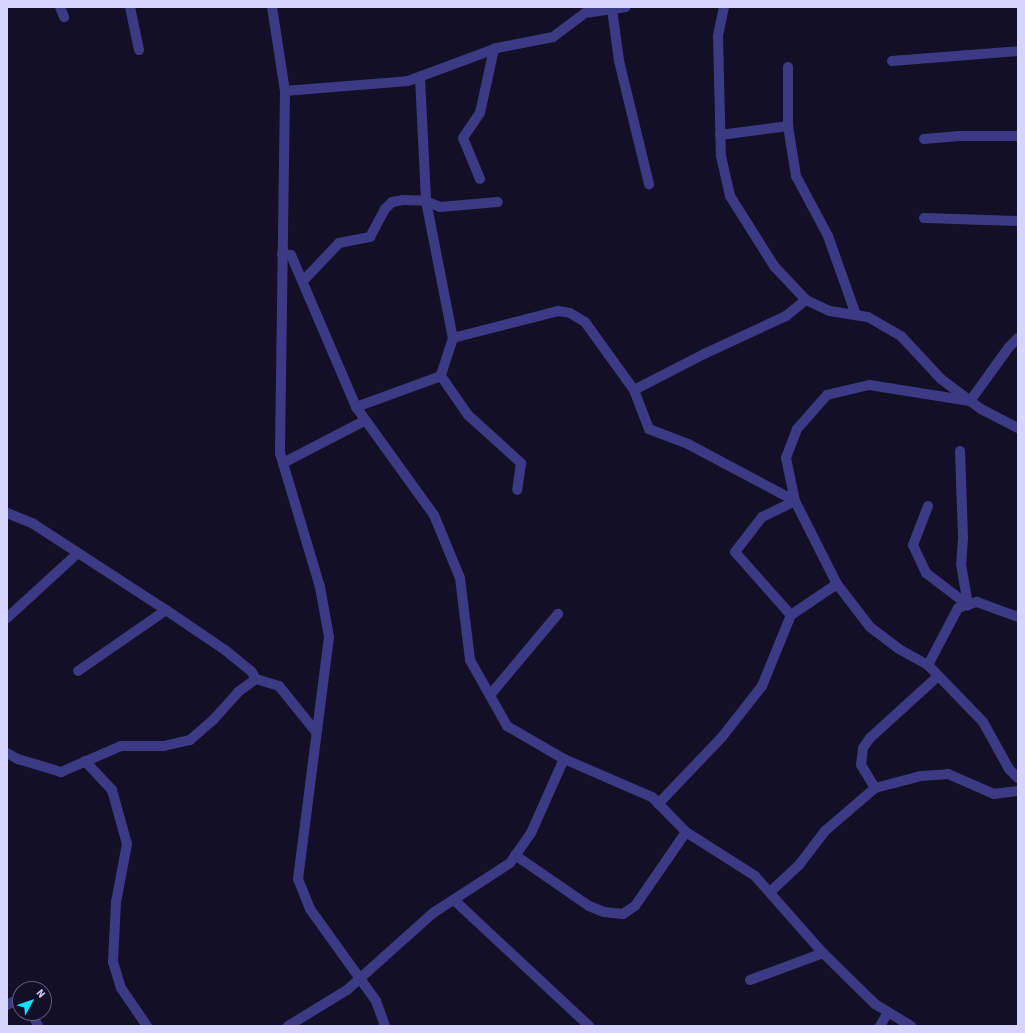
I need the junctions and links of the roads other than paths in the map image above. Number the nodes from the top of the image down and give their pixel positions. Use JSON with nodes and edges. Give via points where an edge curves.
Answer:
{"nodes":[{"id":1,"x":60,"y":7,"type":"edge"},
{"id":2,"x":130,"y":7,"type":"edge"},
{"id":3,"x":272,"y":7,"type":"edge"},
{"id":4,"x":626,"y":7,"type":"edge"},
{"id":5,"x":724,"y":7,"type":"edge"},
{"id":6,"x":612,"y":9,"type":"junction"},
{"id":7,"x":64,"y":17,"type":"dead end"},
{"id":8,"x":494,"y":49,"type":"junction"},
{"id":9,"x":139,"y":50,"type":"dead end"},
{"id":10,"x":1018,"y":51,"type":"edge"},
{"id":11,"x":892,"y":61,"type":"dead end"},
{"id":12,"x":788,"y":67,"type":"dead end"},
{"id":13,"x":420,"y":76,"type":"junction"},
{"id":14,"x":285,"y":91,"type":"junction"},
{"id":15,"x":788,"y":126,"type":"junction"},
{"id":16,"x":720,"y":135,"type":"junction"},
{"id":17,"x":1018,"y":136,"type":"edge"},
{"id":18,"x":924,"y":139,"type":"dead end"},
{"id":19,"x":480,"y":179,"type":"dead end"},
{"id":20,"x":649,"y":184,"type":"dead end"},
{"id":21,"x":426,"y":201,"type":"junction"},
{"id":22,"x":498,"y":202,"type":"dead end"},
{"id":23,"x":924,"y":218,"type":"dead end"},
{"id":24,"x":1018,"y":221,"type":"edge"},
{"id":25,"x":282,"y":254,"type":"junction"},
{"id":26,"x":303,"y":281,"type":"junction"},
{"id":27,"x":806,"y":300,"type":"junction"},
{"id":28,"x":856,"y":315,"type":"junction"},
{"id":29,"x":453,"y":338,"type":"junction"},
{"id":30,"x":1018,"y":338,"type":"edge"},
{"id":31,"x":441,"y":376,"type":"junction"},
{"id":32,"x":634,"y":390,"type":"junction"},
{"id":33,"x":970,"y":401,"type":"junction"},
{"id":34,"x":356,"y":407,"type":"junction"},
{"id":35,"x":366,"y":420,"type":"junction"},
{"id":36,"x":1018,"y":428,"type":"edge"},
{"id":37,"x":960,"y":451,"type":"dead end"},
{"id":38,"x":283,"y":463,"type":"junction"},
{"id":39,"x":517,"y":490,"type":"dead end"},
{"id":40,"x":795,"y":501,"type":"junction"},
{"id":41,"x":928,"y":506,"type":"dead end"},
{"id":42,"x":7,"y":513,"type":"edge"},
{"id":43,"x":78,"y":553,"type":"junction"},
{"id":44,"x":837,"y":584,"type":"junction"},
{"id":45,"x":968,"y":605,"type":"junction"},
{"id":46,"x":166,"y":610,"type":"junction"},
{"id":47,"x":558,"y":614,"type":"dead end"},
{"id":48,"x":791,"y":615,"type":"junction"},
{"id":49,"x":1018,"y":617,"type":"edge"},
{"id":50,"x":7,"y":618,"type":"edge"},
{"id":51,"x":928,"y":665,"type":"junction"},
{"id":52,"x":78,"y":671,"type":"dead end"},
{"id":53,"x":937,"y":677,"type":"junction"},
{"id":54,"x":256,"y":679,"type":"junction"},
{"id":55,"x":490,"y":696,"type":"junction"},
{"id":56,"x":316,"y":732,"type":"junction"},
{"id":57,"x":7,"y":753,"type":"edge"},
{"id":58,"x":564,"y":759,"type":"junction"},
{"id":59,"x":85,"y":761,"type":"junction"},
{"id":60,"x":1018,"y":778,"type":"edge"},
{"id":61,"x":875,"y":788,"type":"junction"},
{"id":62,"x":1018,"y":791,"type":"edge"},
{"id":63,"x":658,"y":804,"type":"junction"},
{"id":64,"x":686,"y":832,"type":"junction"},
{"id":65,"x":516,"y":855,"type":"junction"},
{"id":66,"x":770,"y":892,"type":"junction"},
{"id":67,"x":454,"y":900,"type":"junction"},
{"id":68,"x":823,"y":953,"type":"junction"},
{"id":69,"x":362,"y":978,"type":"junction"},
{"id":70,"x":750,"y":980,"type":"dead end"},
{"id":71,"x":888,"y":1012,"type":"junction"},
{"id":72,"x":147,"y":1026,"type":"edge"},
{"id":73,"x":288,"y":1026,"type":"edge"},
{"id":74,"x":385,"y":1026,"type":"edge"},
{"id":75,"x":589,"y":1026,"type":"edge"},
{"id":76,"x":880,"y":1026,"type":"edge"},
{"id":77,"x":911,"y":1026,"type":"edge"}],
"edges":[{"from":1,"to":7,"type":"street"},
{"from":2,"to":9,"type":"street"},
{"from":3,"to":14,"type":"street"},
{"from":4,"to":6,"type":"street"},
{"from":5,"to":16,"type":"street","via":[[718,36]]},
{"from":6,"to":8,"type":"street","via":[[585,13],[553,37]]},
{"from":6,"to":20,"type":"street","via":[[619,61]]},
{"from":8,"to":13,"type":"street"},
{"from":8,"to":19,"type":"street","via":[[480,113],[463,138]]},
{"from":10,"to":11,"type":"street"},
{"from":12,"to":15,"type":"street"},
{"from":13,"to":14,"type":"street","via":[[408,81]]},
{"from":13,"to":21,"type":"street"},
{"from":14,"to":25,"type":"street"},
{"from":15,"to":16,"type":"street"},
{"from":15,"to":28,"type":"street","via":[[796,176],[828,236]]},
{"from":16,"to":27,"type":"street","via":[[721,156],[730,196],[774,266]]},
{"from":17,"to":18,"type":"street"},
{"from":21,"to":22,"type":"street","via":[[440,207]]},
{"from":21,"to":26,"type":"street","via":[[392,202],[384,209],[370,237],[339,243]]},
{"from":21,"to":29,"type":"street"},
{"from":23,"to":24,"type":"street"},
{"from":25,"to":26,"type":"street","via":[[291,255]]},
{"from":25,"to":38,"type":"street","via":[[280,453]]},
{"from":26,"to":34,"type":"street"},
{"from":27,"to":28,"type":"street","via":[[830,311]]},
{"from":27,"to":32,"type":"street","via":[[786,316]]},
{"from":28,"to":33,"type":"street","via":[[868,317],[901,336],[941,379]]},
{"from":29,"to":31,"type":"street"},
{"from":29,"to":32,"type":"street","via":[[558,312],[570,313],[585,322]]},
{"from":30,"to":33,"type":"street"},
{"from":31,"to":34,"type":"street"},
{"from":31,"to":39,"type":"street","via":[[468,415],[521,463]]},
{"from":32,"to":40,"type":"street","via":[[649,429],[688,444]]},
{"from":33,"to":36,"type":"street"},
{"from":33,"to":40,"type":"street","via":[[868,385],[827,395],[797,429],[786,458]]},
{"from":34,"to":35,"type":"street"},
{"from":35,"to":38,"type":"street"},
{"from":35,"to":55,"type":"street","via":[[434,514],[460,578],[470,660]]},
{"from":37,"to":45,"type":"street","via":[[963,538],[961,564]]},
{"from":38,"to":56,"type":"street","via":[[320,587],[330,637]]},
{"from":40,"to":44,"type":"street"},
{"from":40,"to":48,"type":"street","via":[[762,517],[735,552]]},
{"from":41,"to":45,"type":"street","via":[[913,545],[926,573]]},
{"from":42,"to":43,"type":"street","via":[[32,523]]},
{"from":43,"to":46,"type":"street"},
{"from":43,"to":50,"type":"street"},
{"from":44,"to":48,"type":"street"},
{"from":44,"to":51,"type":"street","via":[[870,626],[899,649]]},
{"from":45,"to":49,"type":"street","via":[[977,602]]},
{"from":45,"to":51,"type":"street","via":[[958,608]]},
{"from":46,"to":52,"type":"street"},
{"from":46,"to":54,"type":"street","via":[[225,650],[251,671]]},
{"from":47,"to":55,"type":"street"},
{"from":48,"to":63,"type":"street","via":[[762,686],[722,737]]},
{"from":51,"to":53,"type":"street"},
{"from":53,"to":60,"type":"street","via":[[983,722],[1009,769]]},
{"from":53,"to":61,"type":"street","via":[[870,738],[863,748],[861,765]]},
{"from":54,"to":56,"type":"street","via":[[279,686]]},
{"from":54,"to":59,"type":"street","via":[[238,692],[214,719],[190,740],[164,746],[121,746]]},
{"from":55,"to":58,"type":"street","via":[[507,726]]},
{"from":56,"to":69,"type":"street","via":[[298,879],[310,909]]},
{"from":57,"to":59,"type":"street","via":[[18,759],[61,772]]},
{"from":58,"to":63,"type":"street","via":[[652,798]]},
{"from":58,"to":65,"type":"street","via":[[531,833]]},
{"from":59,"to":72,"type":"street","via":[[112,790],[127,844],[116,902],[113,962],[121,988]]},
{"from":61,"to":62,"type":"street","via":[[921,776],[948,774],[994,794]]},
{"from":61,"to":66,"type":"street","via":[[825,831],[799,865]]},
{"from":63,"to":64,"type":"street"},
{"from":64,"to":65,"type":"street","via":[[636,906],[623,914],[604,912],[589,906]]},
{"from":64,"to":66,"type":"street","via":[[755,876]]},
{"from":65,"to":67,"type":"street","via":[[510,863]]},
{"from":66,"to":68,"type":"street"},
{"from":67,"to":69,"type":"street","via":[[433,913]]},
{"from":67,"to":75,"type":"street"},
{"from":68,"to":70,"type":"street"},
{"from":68,"to":71,"type":"street","via":[[875,1004]]},
{"from":69,"to":73,"type":"street"},
{"from":69,"to":74,"type":"street","via":[[376,1001]]},
{"from":71,"to":76,"type":"street"},
{"from":71,"to":77,"type":"street"}]}
